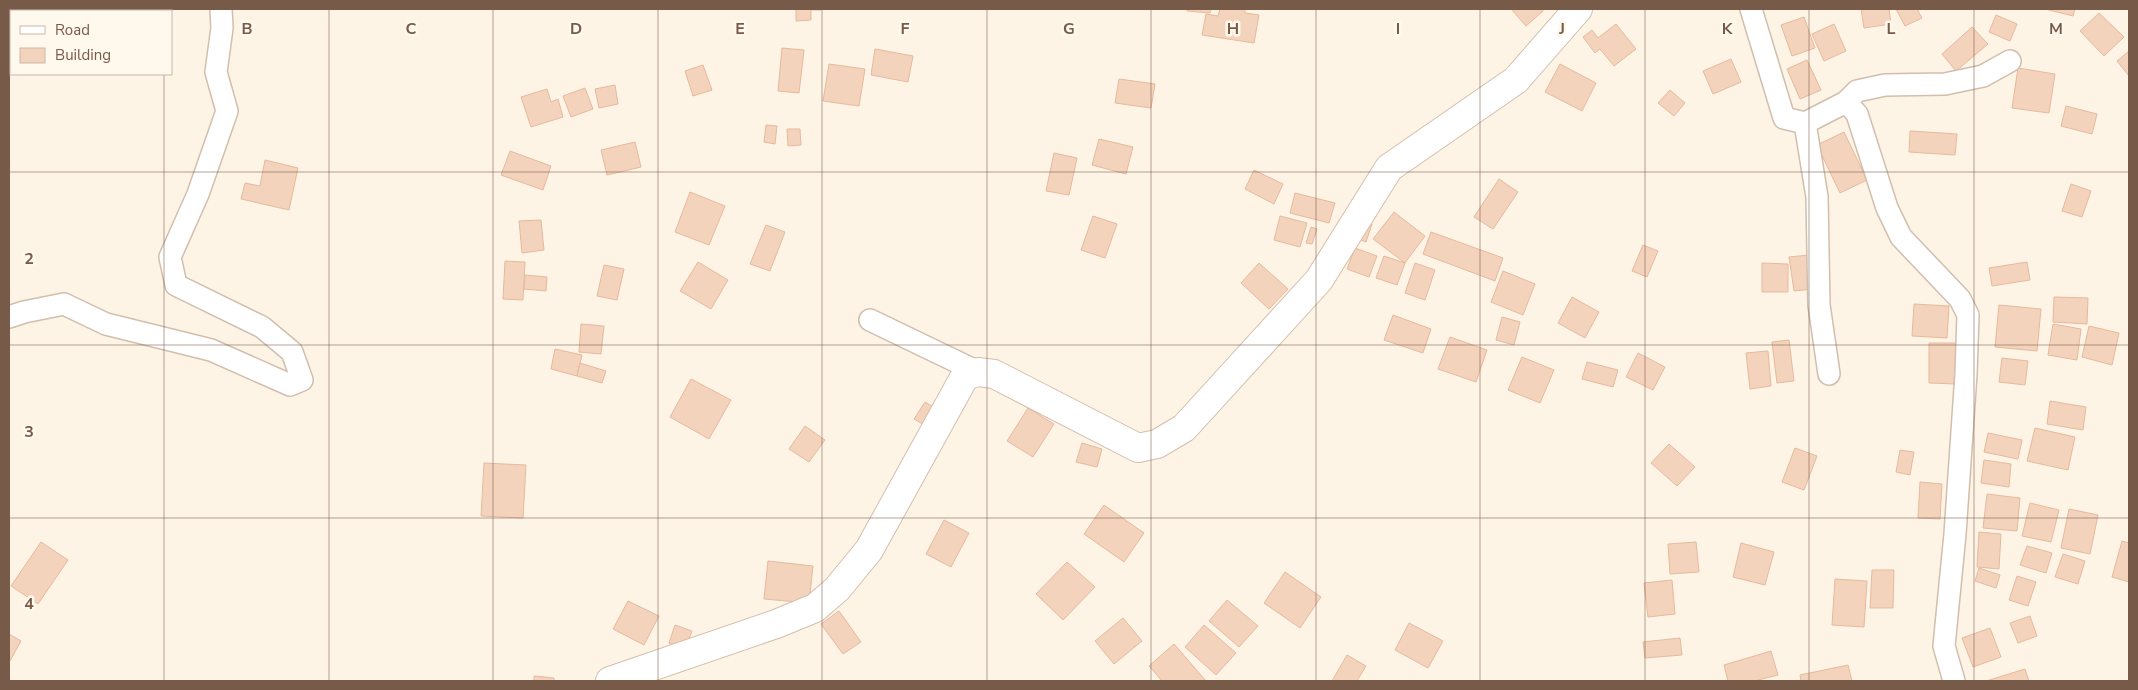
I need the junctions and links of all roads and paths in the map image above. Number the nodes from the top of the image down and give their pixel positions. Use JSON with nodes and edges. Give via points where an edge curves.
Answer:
{"nodes":[{"id":1,"x":221,"y":9,"type":"edge"},
{"id":2,"x":1578,"y":9,"type":"edge"},
{"id":3,"x":1751,"y":9,"type":"edge"},
{"id":4,"x":2010,"y":61,"type":"dead end"},
{"id":5,"x":1846,"y":102,"type":"junction"},
{"id":6,"x":1805,"y":123,"type":"junction"},
{"id":7,"x":9,"y":317,"type":"edge"},
{"id":8,"x":870,"y":320,"type":"dead end"},
{"id":9,"x":978,"y":372,"type":"junction"},
{"id":10,"x":1828,"y":374,"type":"dead end"},
{"id":11,"x":610,"y":681,"type":"edge"},
{"id":12,"x":1954,"y":681,"type":"edge"}],
"edges":[{"from":1,"to":7,"type":"street","via":[[222,28],[216,72],[228,111],[198,194],[170,257],[176,285],[262,327],[292,352],[302,380],[290,385],[211,350],[106,324],[64,304]]},
{"from":2,"to":9,"type":"street","via":[[1516,80],[1389,168],[1319,280],[1184,428],[1157,444],[1138,448],[994,374]]},
{"from":3,"to":6,"type":"street","via":[[1784,118]]},
{"from":4,"to":5,"type":"street","via":[[1983,76],[1945,84],[1885,85],[1857,91]]},
{"from":5,"to":6,"type":"street"},
{"from":5,"to":12,"type":"street","via":[[1857,114],[1886,208],[1901,238],[1960,299],[1968,315],[1955,534],[1944,646]]},
{"from":6,"to":10,"type":"street","via":[[1817,197],[1819,305]]},
{"from":8,"to":9,"type":"street"},
{"from":9,"to":11,"type":"street","via":[[965,376],[869,550],[815,608]]}]}
